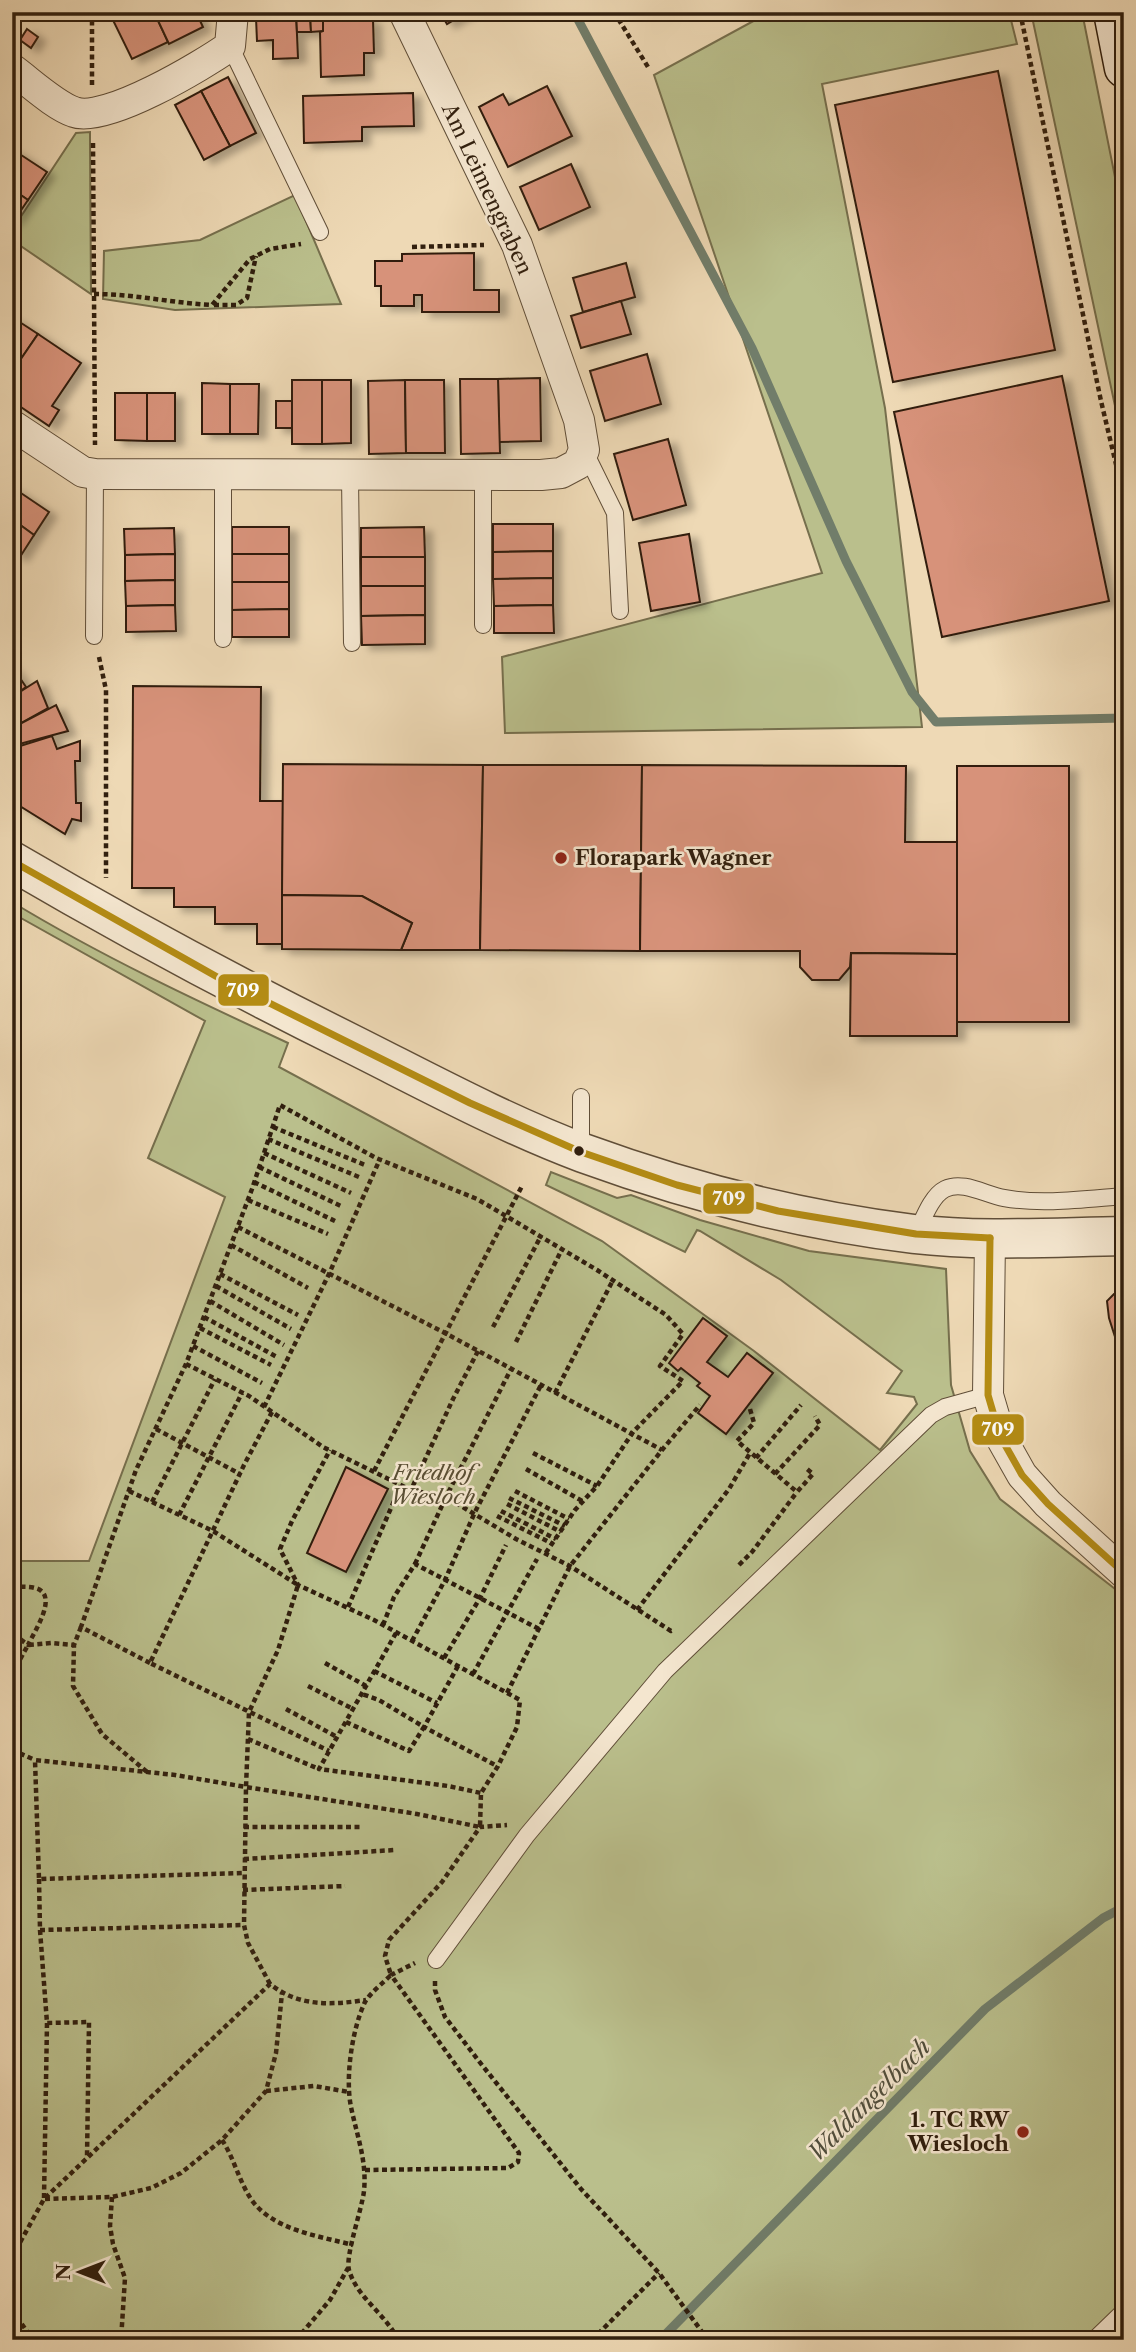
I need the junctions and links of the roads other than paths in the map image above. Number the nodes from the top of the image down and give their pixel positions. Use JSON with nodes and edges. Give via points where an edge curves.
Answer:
{"nodes":[{"id":1,"x":233,"y":12,"type":"edge"},
{"id":2,"x":404,"y":12,"type":"edge"},
{"id":3,"x":1114,"y":12,"type":"edge"},
{"id":4,"x":230,"y":46,"type":"junction"},
{"id":5,"x":1124,"y":68,"type":"edge"},
{"id":6,"x":12,"y":69,"type":"edge"},
{"id":7,"x":320,"y":232,"type":"road end"},
{"id":8,"x":12,"y":425,"type":"edge"},
{"id":9,"x":584,"y":450,"type":"junction"},
{"id":10,"x":95,"y":474,"type":"junction"},
{"id":11,"x":223,"y":475,"type":"junction"},
{"id":12,"x":350,"y":476,"type":"junction"},
{"id":13,"x":483,"y":476,"type":"junction"},
{"id":14,"x":620,"y":611,"type":"dead end"},
{"id":15,"x":483,"y":625,"type":"dead end"},
{"id":16,"x":94,"y":636,"type":"road end"},
{"id":17,"x":223,"y":639,"type":"dead end"},
{"id":18,"x":352,"y":643,"type":"dead end"},
{"id":19,"x":12,"y":861,"type":"edge"},
{"id":20,"x":581,"y":1097,"type":"dead end"},
{"id":21,"x":581,"y":1152,"type":"junction"},
{"id":22,"x":1124,"y":1196,"type":"edge"},
{"id":23,"x":916,"y":1234,"type":"junction"},
{"id":24,"x":1124,"y":1236,"type":"edge"},
{"id":25,"x":990,"y":1238,"type":"junction"},
{"id":26,"x":988,"y":1395,"type":"junction"},
{"id":27,"x":1124,"y":1573,"type":"edge"},
{"id":28,"x":436,"y":1960,"type":"road end"},
{"id":29,"x":1124,"y":2311,"type":"edge"},
{"id":30,"x":1094,"y":2340,"type":"edge"}],
"edges":[{"from":1,"to":4,"type":"street"},
{"from":2,"to":9,"type":"street","name":"Am Leimengraben","via":[[517,245],[579,420]]},
{"from":3,"to":5,"type":"street"},
{"from":4,"to":6,"type":"street","via":[[206,63],[119,106],[92,114],[72,112]]},
{"from":4,"to":7,"type":"lane"},
{"from":8,"to":10,"type":"street","via":[[83,472]]},
{"from":9,"to":13,"type":"street","via":[[578,464],[561,472]]},
{"from":9,"to":14,"type":"lane","name":"Am Leimengraben","via":[[615,513]]},
{"from":10,"to":11,"type":"street"},
{"from":10,"to":16,"type":"lane"},
{"from":11,"to":12,"type":"street"},
{"from":11,"to":17,"type":"lane"},
{"from":12,"to":13,"type":"street"},
{"from":12,"to":18,"type":"lane"},
{"from":13,"to":15,"type":"lane"},
{"from":19,"to":21,"type":"street","via":[[219,978],[470,1103]]},
{"from":20,"to":21,"type":"lane"},
{"from":21,"to":23,"type":"street","via":[[677,1185],[778,1211]]},
{"from":22,"to":23,"type":"lane","via":[[1047,1200],[947,1188],[936,1195]]},
{"from":23,"to":25,"type":"street"},
{"from":24,"to":25,"type":"street"},
{"from":25,"to":26,"type":"street"},
{"from":26,"to":27,"type":"street","via":[[1000,1436],[1022,1475]]},
{"from":26,"to":28,"type":"lane","via":[[931,1415],[665,1671],[527,1835]]},
{"from":29,"to":30,"type":"lane"}]}
